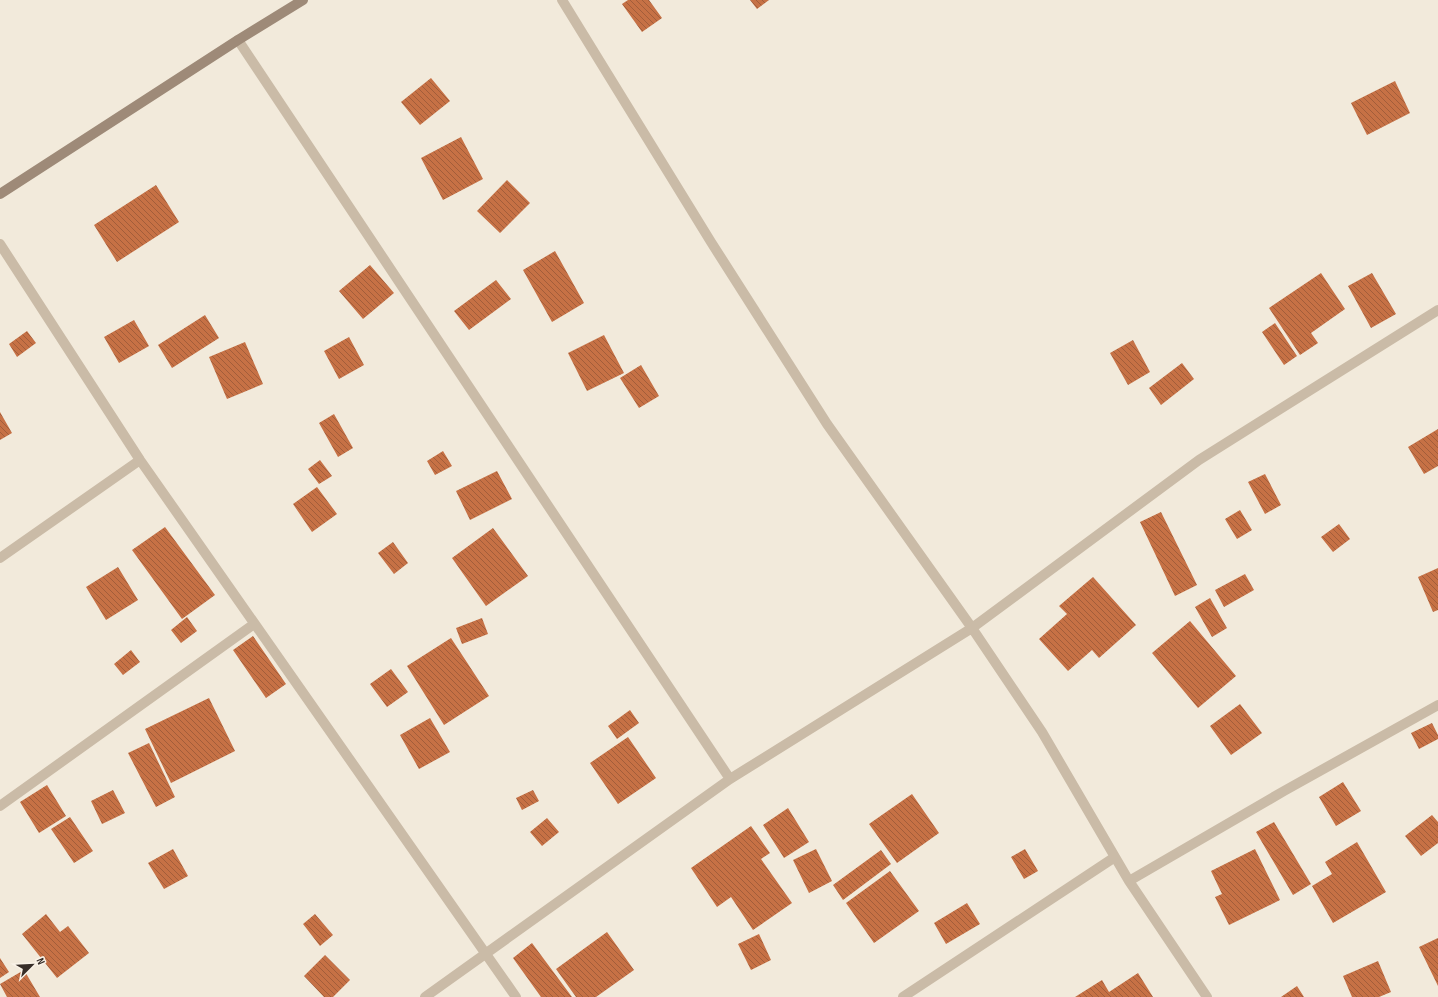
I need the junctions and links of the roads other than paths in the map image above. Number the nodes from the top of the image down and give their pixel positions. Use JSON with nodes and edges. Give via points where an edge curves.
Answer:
{"nodes":[{"id":1,"x":303,"y":0,"type":"edge"},
{"id":2,"x":562,"y":0,"type":"edge"},
{"id":3,"x":238,"y":40,"type":"junction"},
{"id":4,"x":0,"y":194,"type":"edge"},
{"id":5,"x":0,"y":244,"type":"edge"},
{"id":6,"x":1438,"y":310,"type":"edge"},
{"id":7,"x":140,"y":460,"type":"junction"},
{"id":8,"x":0,"y":558,"type":"edge"},
{"id":9,"x":254,"y":624,"type":"junction"},
{"id":10,"x":972,"y":628,"type":"junction"},
{"id":11,"x":1438,"y":705,"type":"edge"},
{"id":12,"x":730,"y":780,"type":"junction"},
{"id":13,"x":0,"y":806,"type":"edge"},
{"id":14,"x":1115,"y":857,"type":"junction"},
{"id":15,"x":1129,"y":881,"type":"junction"},
{"id":16,"x":485,"y":954,"type":"junction"},
{"id":17,"x":425,"y":997,"type":"edge"},
{"id":18,"x":516,"y":997,"type":"edge"},
{"id":19,"x":903,"y":997,"type":"edge"},
{"id":20,"x":1207,"y":997,"type":"edge"}],
"edges":[{"from":1,"to":3,"type":"street"},
{"from":2,"to":10,"type":"street","via":[[707,236],[827,424]]},
{"from":3,"to":4,"type":"street"},
{"from":3,"to":12,"type":"street"},
{"from":5,"to":7,"type":"street"},
{"from":6,"to":10,"type":"street","via":[[1199,460]]},
{"from":7,"to":8,"type":"street"},
{"from":7,"to":9,"type":"street"},
{"from":9,"to":13,"type":"street"},
{"from":9,"to":16,"type":"street"},
{"from":10,"to":12,"type":"street"},
{"from":10,"to":14,"type":"street","via":[[1042,732]]},
{"from":11,"to":15,"type":"street"},
{"from":12,"to":16,"type":"street"},
{"from":14,"to":15,"type":"street"},
{"from":14,"to":19,"type":"street"},
{"from":15,"to":20,"type":"street"},
{"from":16,"to":17,"type":"street"},
{"from":16,"to":18,"type":"street"}]}
